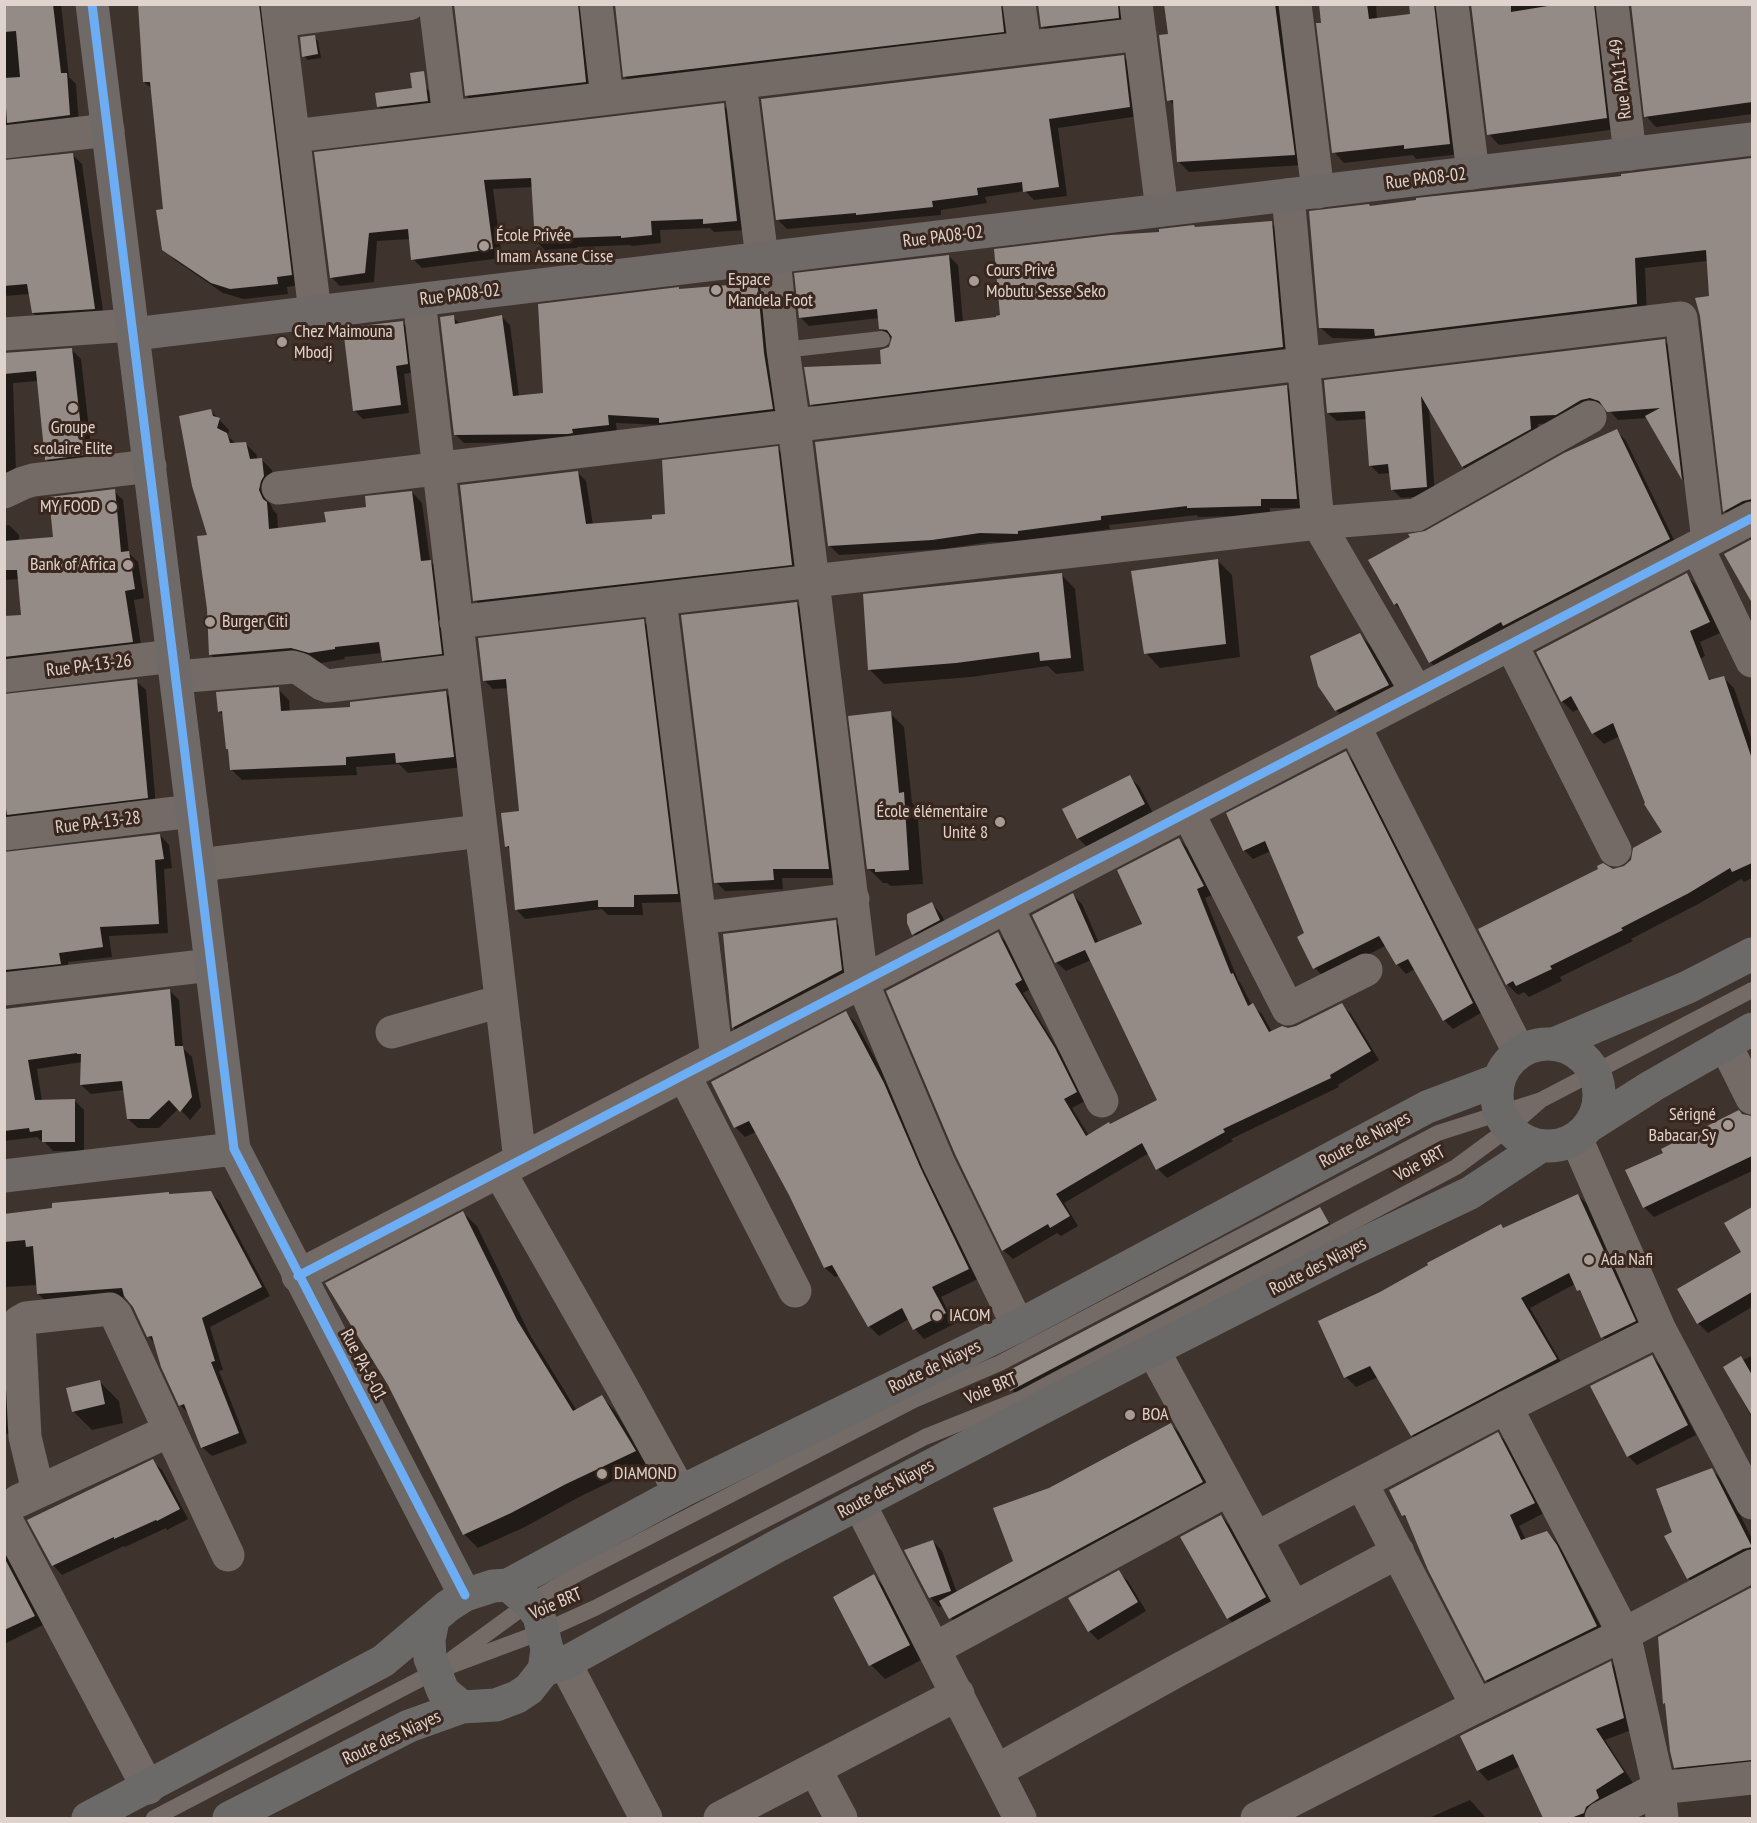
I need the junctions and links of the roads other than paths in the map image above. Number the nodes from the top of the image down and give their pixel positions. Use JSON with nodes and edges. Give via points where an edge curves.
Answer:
{"nodes":[{"id":1,"x":93,"y":4,"type":"edge"},
{"id":2,"x":409,"y":4,"type":"edge"},
{"id":3,"x":435,"y":4,"type":"edge"},
{"id":4,"x":596,"y":4,"type":"edge"},
{"id":5,"x":1019,"y":4,"type":"edge"},
{"id":6,"x":1295,"y":4,"type":"edge"},
{"id":7,"x":1452,"y":4,"type":"edge"},
{"id":8,"x":1612,"y":4,"type":"edge"},
{"id":9,"x":278,"y":13,"type":"edge"},
{"id":10,"x":1138,"y":19,"type":"edge"},
{"id":11,"x":1025,"y":48,"type":"junction"},
{"id":12,"x":740,"y":82,"type":"junction"},
{"id":13,"x":607,"y":98,"type":"junction"},
{"id":14,"x":448,"y":117,"type":"junction"},
{"id":15,"x":108,"y":130,"type":"junction"},
{"id":16,"x":294,"y":136,"type":"junction"},
{"id":17,"x":1752,"y":139,"type":"edge"},
{"id":18,"x":4,"y":142,"type":"edge"},
{"id":19,"x":1630,"y":154,"type":"junction"},
{"id":20,"x":1473,"y":173,"type":"junction"},
{"id":21,"x":1303,"y":193,"type":"junction"},
{"id":22,"x":1162,"y":210,"type":"junction"},
{"id":23,"x":768,"y":258,"type":"junction"},
{"id":24,"x":419,"y":300,"type":"junction"},
{"id":25,"x":315,"y":312,"type":"junction"},
{"id":26,"x":133,"y":329,"type":"junction"},
{"id":27,"x":4,"y":334,"type":"edge"},
{"id":28,"x":882,"y":339,"type":"dead end"},
{"id":29,"x":783,"y":350,"type":"junction"},
{"id":30,"x":1303,"y":364,"type":"junction"},
{"id":31,"x":1590,"y":417,"type":"dead end"},
{"id":32,"x":794,"y":426,"type":"junction"},
{"id":33,"x":150,"y":466,"type":"junction"},
{"id":34,"x":438,"y":468,"type":"junction"},
{"id":35,"x":278,"y":488,"type":"dead end"},
{"id":36,"x":4,"y":492,"type":"edge"},
{"id":37,"x":1752,"y":518,"type":"edge"},
{"id":38,"x":1318,"y":523,"type":"junction"},
{"id":39,"x":1703,"y":544,"type":"junction"},
{"id":40,"x":814,"y":582,"type":"junction"},
{"id":41,"x":660,"y":599,"type":"junction"},
{"id":42,"x":456,"y":622,"type":"junction"},
{"id":43,"x":1511,"y":644,"type":"junction"},
{"id":44,"x":1752,"y":661,"type":"edge"},
{"id":45,"x":174,"y":667,"type":"junction"},
{"id":46,"x":462,"y":670,"type":"junction"},
{"id":47,"x":4,"y":676,"type":"edge"},
{"id":48,"x":1417,"y":693,"type":"junction"},
{"id":49,"x":1354,"y":726,"type":"junction"},
{"id":50,"x":192,"y":811,"type":"junction"},
{"id":51,"x":1188,"y":813,"type":"junction"},
{"id":52,"x":481,"y":831,"type":"junction"},
{"id":53,"x":4,"y":834,"type":"edge"},
{"id":54,"x":1615,"y":850,"type":"dead end"},
{"id":55,"x":199,"y":865,"type":"junction"},
{"id":56,"x":853,"y":899,"type":"junction"},
{"id":57,"x":1007,"y":906,"type":"junction"},
{"id":58,"x":700,"y":918,"type":"junction"},
{"id":59,"x":1752,"y":954,"type":"edge"},
{"id":60,"x":211,"y":965,"type":"junction"},
{"id":61,"x":1366,"y":970,"type":"dead end"},
{"id":62,"x":862,"y":982,"type":"junction"},
{"id":63,"x":4,"y":990,"type":"edge"},
{"id":64,"x":1752,"y":990,"type":"edge"},
{"id":65,"x":501,"y":1002,"type":"junction"},
{"id":66,"x":392,"y":1032,"type":"dead end"},
{"id":67,"x":1738,"y":1037,"type":"edge"},
{"id":68,"x":1554,"y":1044,"type":"junction"},
{"id":69,"x":1519,"y":1052,"type":"junction"},
{"id":70,"x":717,"y":1058,"type":"junction"},
{"id":71,"x":1595,"y":1072,"type":"junction"},
{"id":72,"x":684,"y":1075,"type":"junction"},
{"id":73,"x":1498,"y":1080,"type":"junction"},
{"id":74,"x":1752,"y":1098,"type":"edge"},
{"id":75,"x":1102,"y":1101,"type":"dead end"},
{"id":76,"x":1504,"y":1121,"type":"junction"},
{"id":77,"x":1582,"y":1132,"type":"junction"},
{"id":78,"x":1541,"y":1146,"type":"junction"},
{"id":79,"x":234,"y":1149,"type":"junction"},
{"id":80,"x":509,"y":1166,"type":"junction"},
{"id":81,"x":4,"y":1176,"type":"edge"},
{"id":82,"x":298,"y":1276,"type":"junction"},
{"id":83,"x":795,"y":1291,"type":"dead end"},
{"id":84,"x":1018,"y":1326,"type":"junction"},
{"id":85,"x":1660,"y":1330,"type":"junction"},
{"id":86,"x":1153,"y":1350,"type":"junction"},
{"id":87,"x":1506,"y":1407,"type":"junction"},
{"id":88,"x":169,"y":1431,"type":"junction"},
{"id":89,"x":15,"y":1438,"type":"edge"},
{"id":90,"x":1744,"y":1466,"type":"edge"},
{"id":91,"x":1362,"y":1484,"type":"junction"},
{"id":92,"x":1229,"y":1489,"type":"junction"},
{"id":93,"x":38,"y":1491,"type":"junction"},
{"id":94,"x":680,"y":1492,"type":"junction"},
{"id":95,"x":859,"y":1503,"type":"junction"},
{"id":96,"x":1752,"y":1503,"type":"edge"},
{"id":97,"x":4,"y":1507,"type":"edge"},
{"id":98,"x":4,"y":1516,"type":"edge"},
{"id":99,"x":1256,"y":1538,"type":"junction"},
{"id":100,"x":1398,"y":1552,"type":"junction"},
{"id":101,"x":228,"y":1555,"type":"dead end"},
{"id":102,"x":1752,"y":1566,"type":"edge"},
{"id":103,"x":465,"y":1595,"type":"junction"},
{"id":104,"x":527,"y":1606,"type":"junction"},
{"id":105,"x":1293,"y":1607,"type":"junction"},
{"id":106,"x":433,"y":1620,"type":"junction"},
{"id":107,"x":1624,"y":1634,"type":"junction"},
{"id":108,"x":934,"y":1649,"type":"junction"},
{"id":109,"x":554,"y":1666,"type":"junction"},
{"id":110,"x":434,"y":1672,"type":"junction"},
{"id":111,"x":958,"y":1694,"type":"junction"},
{"id":112,"x":1477,"y":1706,"type":"junction"},
{"id":113,"x":462,"y":1707,"type":"junction"},
{"id":114,"x":815,"y":1769,"type":"junction"},
{"id":115,"x":996,"y":1771,"type":"junction"},
{"id":116,"x":1752,"y":1778,"type":"edge"},
{"id":117,"x":151,"y":1803,"type":"edge"},
{"id":118,"x":1660,"y":1803,"type":"edge"},
{"id":119,"x":1010,"y":1815,"type":"edge"},
{"id":120,"x":88,"y":1818,"type":"edge"},
{"id":121,"x":232,"y":1818,"type":"edge"},
{"id":122,"x":646,"y":1818,"type":"edge"},
{"id":123,"x":720,"y":1818,"type":"edge"},
{"id":124,"x":841,"y":1818,"type":"edge"},
{"id":125,"x":1257,"y":1818,"type":"edge"},
{"id":126,"x":1601,"y":1818,"type":"edge"}],
"edges":[{"from":1,"to":15,"type":"street","name":"Rue PA-8-01"},
{"from":2,"to":9,"type":"street"},
{"from":3,"to":14,"type":"street"},
{"from":4,"to":13,"type":"street"},
{"from":5,"to":11,"type":"street"},
{"from":6,"to":21,"type":"street"},
{"from":7,"to":20,"type":"street"},
{"from":8,"to":19,"type":"street","name":"Rue PA11-49"},
{"from":9,"to":16,"type":"street"},
{"from":10,"to":11,"type":"street"},
{"from":10,"to":22,"type":"street"},
{"from":11,"to":12,"type":"street"},
{"from":12,"to":13,"type":"street"},
{"from":12,"to":23,"type":"street"},
{"from":13,"to":14,"type":"street"},
{"from":14,"to":16,"type":"street"},
{"from":15,"to":18,"type":"street"},
{"from":15,"to":26,"type":"street","name":"Rue PA-8-01"},
{"from":16,"to":25,"type":"street"},
{"from":17,"to":19,"type":"street","name":"Rue PA08-02"},
{"from":19,"to":20,"type":"street","name":"Rue PA08-02"},
{"from":20,"to":21,"type":"street","name":"Rue PA08-02"},
{"from":21,"to":22,"type":"street","name":"Rue PA08-02"},
{"from":21,"to":30,"type":"street"},
{"from":22,"to":23,"type":"street","name":"Rue PA08-02"},
{"from":23,"to":24,"type":"street","name":"Rue PA08-02"},
{"from":23,"to":29,"type":"street"},
{"from":24,"to":25,"type":"street","name":"Rue PA08-02"},
{"from":24,"to":34,"type":"street"},
{"from":25,"to":26,"type":"street","name":"Rue PA08-02"},
{"from":26,"to":27,"type":"street"},
{"from":26,"to":33,"type":"street","name":"Rue PA-8-01"},
{"from":28,"to":29,"type":"lane"},
{"from":29,"to":32,"type":"street"},
{"from":30,"to":32,"type":"street"},
{"from":30,"to":38,"type":"street"},
{"from":30,"to":39,"type":"street","via":[[1681,318]]},
{"from":31,"to":38,"type":"street","via":[[1416,515]]},
{"from":32,"to":34,"type":"street"},
{"from":32,"to":40,"type":"street"},
{"from":33,"to":36,"type":"street","via":[[33,480]]},
{"from":33,"to":45,"type":"street","name":"Rue PA-8-01"},
{"from":34,"to":35,"type":"street"},
{"from":34,"to":42,"type":"street"},
{"from":37,"to":39,"type":"street"},
{"from":38,"to":40,"type":"street"},
{"from":38,"to":48,"type":"street"},
{"from":39,"to":43,"type":"street"},
{"from":39,"to":44,"type":"street"},
{"from":40,"to":41,"type":"street"},
{"from":40,"to":56,"type":"street"},
{"from":41,"to":42,"type":"street"},
{"from":41,"to":58,"type":"street"},
{"from":42,"to":46,"type":"street"},
{"from":43,"to":48,"type":"street"},
{"from":43,"to":54,"type":"street"},
{"from":45,"to":46,"type":"street","name":"Rue PA-13-26","via":[[293,667],[328,686]]},
{"from":45,"to":47,"type":"street","name":"Rue PA-13-26"},
{"from":45,"to":50,"type":"street","name":"Rue PA-8-01"},
{"from":46,"to":52,"type":"street"},
{"from":48,"to":49,"type":"street"},
{"from":49,"to":51,"type":"street"},
{"from":49,"to":69,"type":"street"},
{"from":50,"to":53,"type":"street","name":"Rue PA-13-28"},
{"from":50,"to":55,"type":"street","name":"Rue PA-8-01"},
{"from":51,"to":57,"type":"street"},
{"from":51,"to":61,"type":"street","via":[[1288,1009]]},
{"from":52,"to":55,"type":"street"},
{"from":52,"to":65,"type":"street"},
{"from":55,"to":60,"type":"street","name":"Rue PA-8-01"},
{"from":56,"to":58,"type":"street"},
{"from":56,"to":62,"type":"street"},
{"from":57,"to":62,"type":"street"},
{"from":57,"to":75,"type":"street"},
{"from":58,"to":70,"type":"street"},
{"from":59,"to":68,"type":"main road","via":[[1688,987]]},
{"from":60,"to":63,"type":"street"},
{"from":60,"to":79,"type":"street","name":"Rue PA-8-01"},
{"from":62,"to":70,"type":"street"},
{"from":62,"to":84,"type":"street","via":[[938,1162]]},
{"from":64,"to":71,"type":"lane","name":"Voie BRT"},
{"from":65,"to":66,"type":"street"},
{"from":65,"to":80,"type":"street"},
{"from":67,"to":74,"type":"street"},
{"from":67,"to":77,"type":"main road"},
{"from":68,"to":69,"type":"main road","via":[[1536,1045]]},
{"from":68,"to":71,"type":"main road","via":[[1571,1050]]},
{"from":69,"to":73,"type":"main road"},
{"from":70,"to":72,"type":"street"},
{"from":71,"to":76,"type":"lane","name":"Voie BRT"},
{"from":71,"to":77,"type":"main road","via":[[1597,1110]]},
{"from":72,"to":80,"type":"street"},
{"from":72,"to":83,"type":"street"},
{"from":73,"to":76,"type":"main road","via":[[1496,1098]]},
{"from":73,"to":84,"type":"main road","name":"Route de Niayes","via":[[1426,1107]]},
{"from":76,"to":78,"type":"main road","via":[[1524,1141]]},
{"from":76,"to":104,"type":"lane","name":"Voie BRT","via":[[1438,1133],[1000,1363],[914,1400],[577,1574]]},
{"from":76,"to":104,"type":"lane","name":"Voie BRT","via":[[1456,1167],[1020,1399],[925,1437],[595,1608]]},
{"from":77,"to":78,"type":"main road","via":[[1559,1145]]},
{"from":77,"to":85,"type":"street"},
{"from":78,"to":86,"type":"main road","name":"Route des Niayes","via":[[1470,1193]]},
{"from":79,"to":81,"type":"street"},
{"from":79,"to":82,"type":"street","name":"Rue PA-8-01"},
{"from":80,"to":82,"type":"street"},
{"from":80,"to":94,"type":"street"},
{"from":82,"to":103,"type":"street","name":"Rue PA-8-01"},
{"from":84,"to":94,"type":"main road","name":"Route de Niayes"},
{"from":85,"to":87,"type":"street"},
{"from":85,"to":90,"type":"street"},
{"from":86,"to":92,"type":"street"},
{"from":86,"to":95,"type":"main road","name":"Route des Niayes"},
{"from":87,"to":91,"type":"street"},
{"from":87,"to":107,"type":"street"},
{"from":88,"to":89,"type":"street","via":[[116,1315],[102,1308],[18,1322]]},
{"from":88,"to":93,"type":"street"},
{"from":88,"to":101,"type":"street"},
{"from":89,"to":93,"type":"street"},
{"from":90,"to":96,"type":"street"},
{"from":91,"to":99,"type":"street"},
{"from":91,"to":100,"type":"street"},
{"from":92,"to":99,"type":"street"},
{"from":92,"to":108,"type":"street"},
{"from":93,"to":97,"type":"street"},
{"from":94,"to":104,"type":"main road","name":"Route de Niayes"},
{"from":95,"to":108,"type":"street"},
{"from":95,"to":109,"type":"main road","name":"Route des Niayes"},
{"from":98,"to":117,"type":"street"},
{"from":99,"to":105,"type":"street"},
{"from":100,"to":105,"type":"street"},
{"from":100,"to":112,"type":"street"},
{"from":102,"to":107,"type":"street"},
{"from":103,"to":104,"type":"main road","name":"Route de Niayes","via":[[494,1586]]},
{"from":103,"to":106,"type":"main road"},
{"from":104,"to":109,"type":"main road"},
{"from":104,"to":110,"type":"lane","name":"Voie BRT"},
{"from":104,"to":110,"type":"lane","name":"Voie BRT"},
{"from":105,"to":115,"type":"street"},
{"from":106,"to":110,"type":"main road","via":[[429,1640]]},
{"from":106,"to":117,"type":"main road","via":[[383,1661]]},
{"from":107,"to":112,"type":"street"},
{"from":107,"to":118,"type":"street"},
{"from":108,"to":111,"type":"street"},
{"from":109,"to":113,"type":"main road","name":"Route des Niayes","via":[[517,1697],[496,1705]]},
{"from":109,"to":122,"type":"street"},
{"from":110,"to":113,"type":"main road","via":[[443,1691]]},
{"from":110,"to":117,"type":"lane","name":"Voie BRT"},
{"from":111,"to":114,"type":"street"},
{"from":111,"to":115,"type":"street"},
{"from":112,"to":125,"type":"street"},
{"from":113,"to":121,"type":"main road","name":"Route des Niayes","via":[[409,1726]]},
{"from":114,"to":123,"type":"street"},
{"from":114,"to":124,"type":"street"},
{"from":115,"to":119,"type":"street"},
{"from":116,"to":118,"type":"street"},
{"from":117,"to":120,"type":"main road"},
{"from":118,"to":126,"type":"street"}]}
